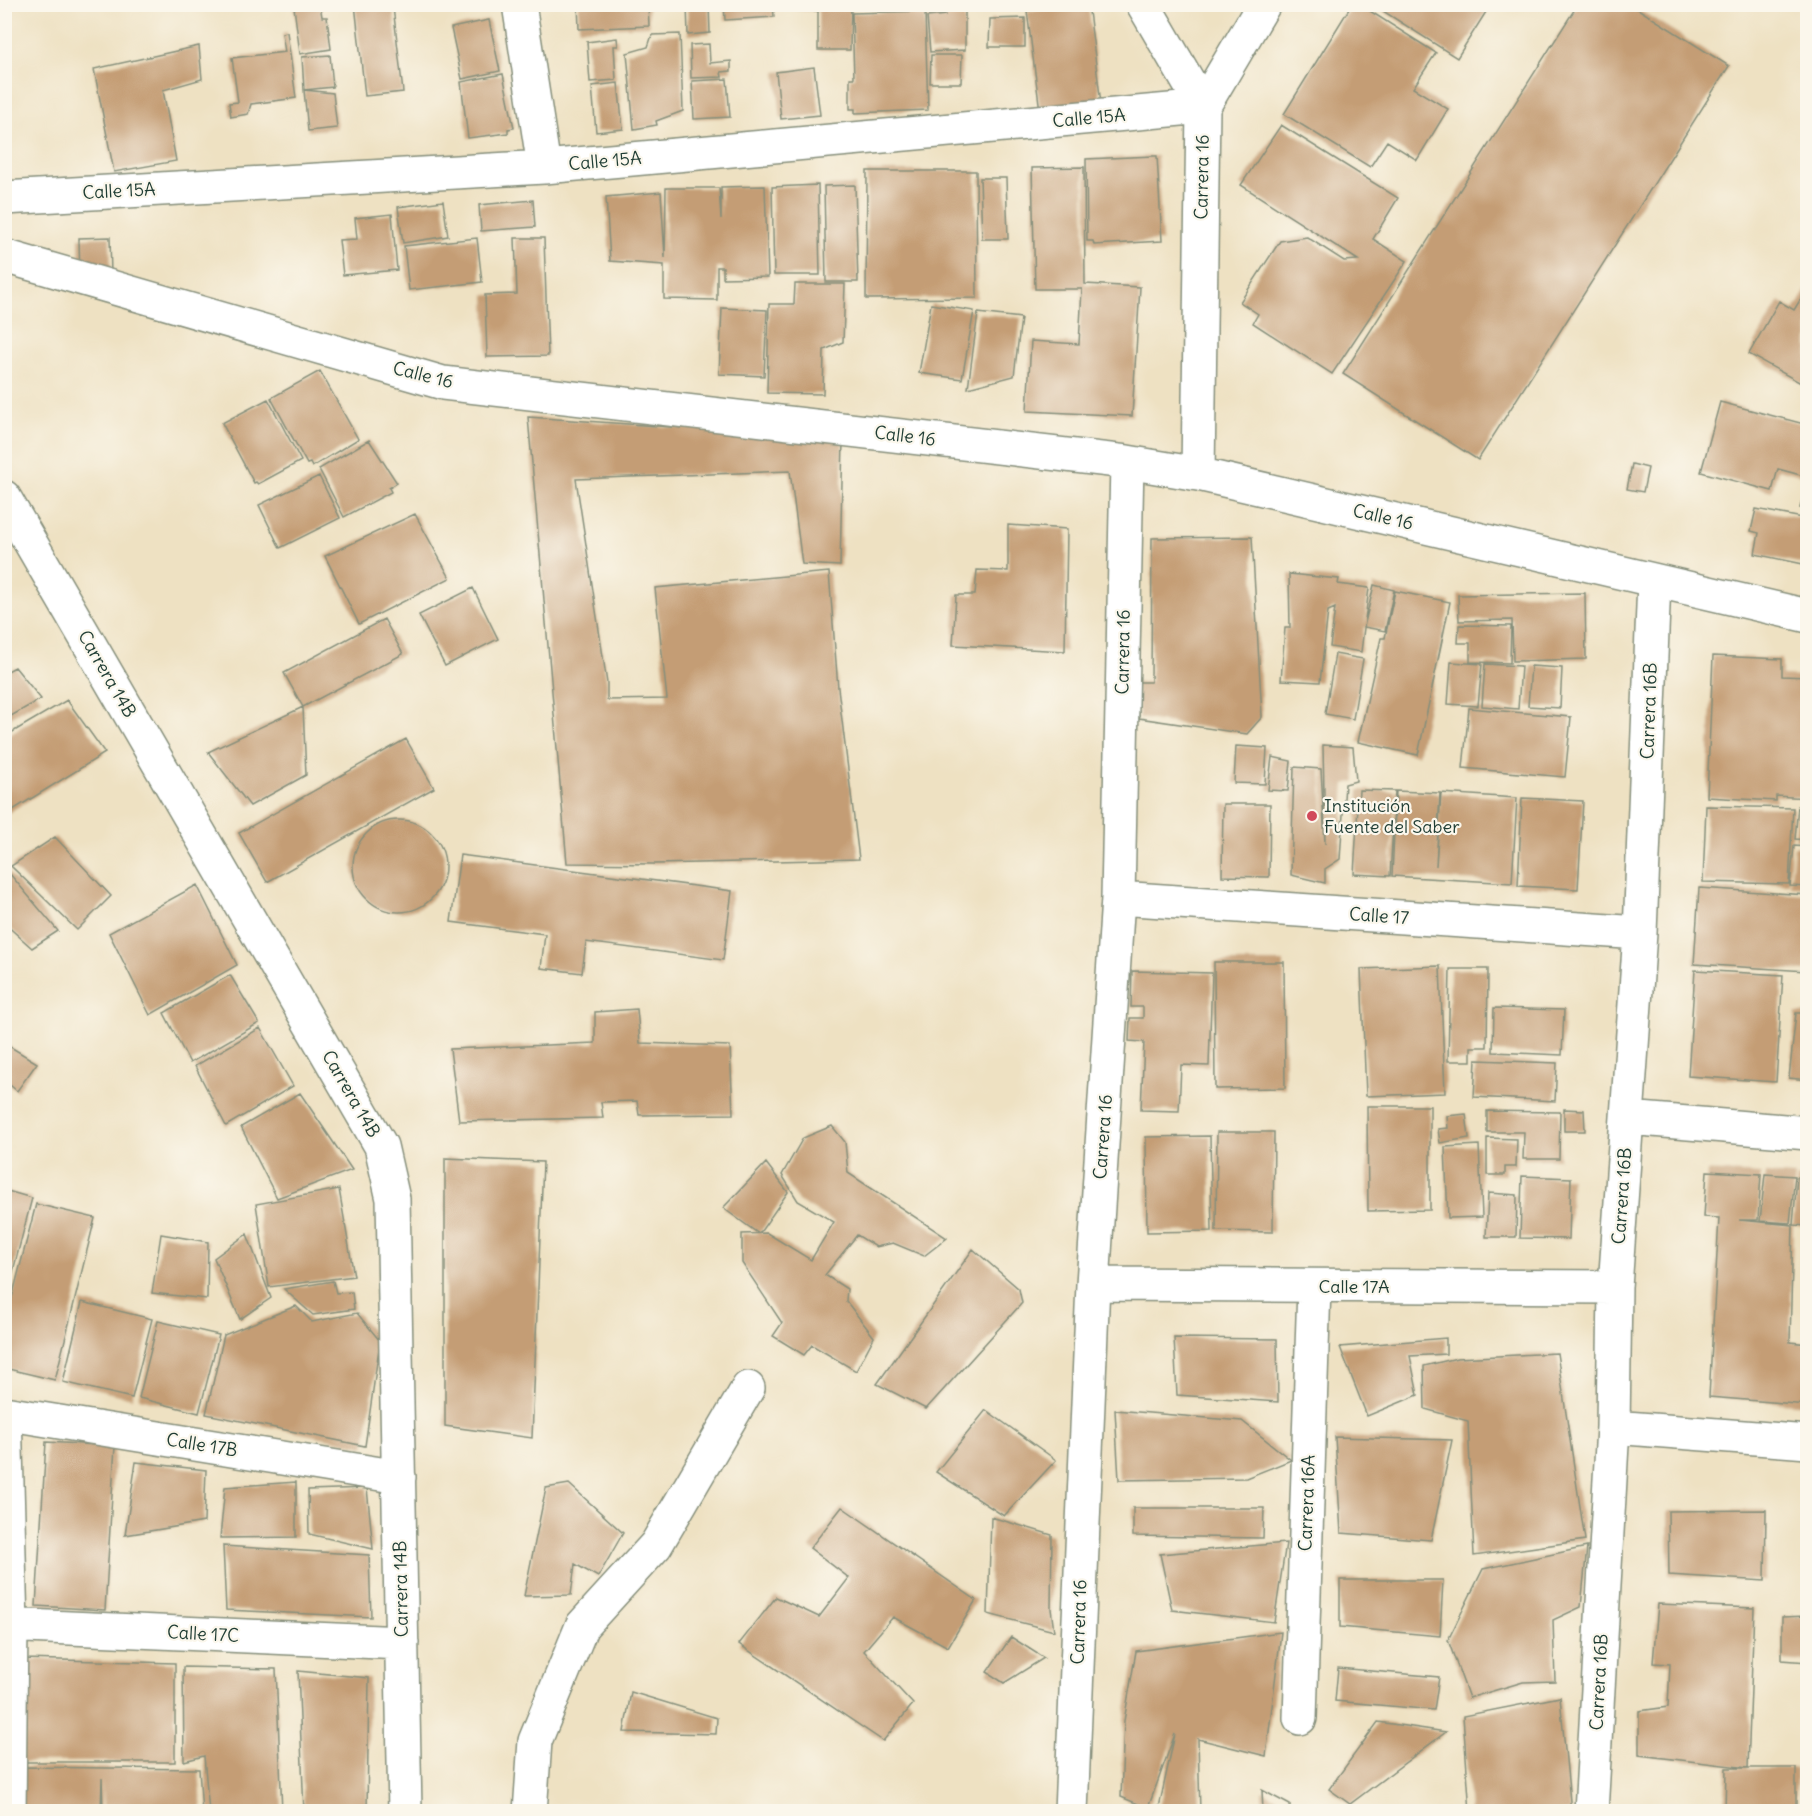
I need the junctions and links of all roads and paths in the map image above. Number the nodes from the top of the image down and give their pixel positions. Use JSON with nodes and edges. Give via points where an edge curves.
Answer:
{"nodes":[{"id":1,"x":519,"y":4,"type":"edge"},
{"id":2,"x":1143,"y":4,"type":"edge"},
{"id":3,"x":1264,"y":4,"type":"edge"},
{"id":4,"x":1203,"y":107,"type":"junction"},
{"id":5,"x":544,"y":167,"type":"junction"},
{"id":6,"x":4,"y":198,"type":"edge"},
{"id":7,"x":4,"y":256,"type":"edge"},
{"id":8,"x":1127,"y":462,"type":"junction"},
{"id":9,"x":1198,"y":474,"type":"junction"},
{"id":10,"x":4,"y":497,"type":"edge"},
{"id":11,"x":1654,"y":581,"type":"junction"},
{"id":12,"x":1808,"y":616,"type":"edge"},
{"id":13,"x":1118,"y":898,"type":"junction"},
{"id":14,"x":1640,"y":933,"type":"junction"},
{"id":15,"x":1628,"y":1118,"type":"junction"},
{"id":16,"x":1808,"y":1133,"type":"edge"},
{"id":17,"x":1094,"y":1284,"type":"junction"},
{"id":18,"x":1314,"y":1287,"type":"junction"},
{"id":19,"x":1615,"y":1287,"type":"junction"},
{"id":20,"x":748,"y":1388,"type":"dead end"},
{"id":21,"x":5,"y":1413,"type":"edge"},
{"id":22,"x":1613,"y":1427,"type":"junction"},
{"id":23,"x":1808,"y":1442,"type":"edge"},
{"id":24,"x":399,"y":1478,"type":"junction"},
{"id":25,"x":8,"y":1625,"type":"edge"},
{"id":26,"x":402,"y":1643,"type":"junction"},
{"id":27,"x":1300,"y":1719,"type":"dead end"},
{"id":28,"x":9,"y":1812,"type":"edge"},
{"id":29,"x":405,"y":1812,"type":"edge"},
{"id":30,"x":530,"y":1812,"type":"edge"},
{"id":31,"x":1071,"y":1812,"type":"edge"},
{"id":32,"x":1591,"y":1812,"type":"edge"}],
"edges":[{"from":1,"to":5,"type":"street"},
{"from":2,"to":4,"type":"street"},
{"from":3,"to":4,"type":"street"},
{"from":4,"to":5,"type":"street","name":"Calle 15A"},
{"from":4,"to":9,"type":"street","name":"Carrera 16"},
{"from":5,"to":6,"type":"street","name":"Calle 15A"},
{"from":7,"to":8,"type":"street","name":"Calle 16","via":[[443,383]]},
{"from":8,"to":9,"type":"street","name":"Calle 16"},
{"from":8,"to":13,"type":"street","name":"Carrera 16"},
{"from":9,"to":11,"type":"street","name":"Calle 16"},
{"from":10,"to":24,"type":"street","name":"Carrera 14B","via":[[381,1146],[393,1199]]},
{"from":11,"to":12,"type":"street","name":"Calle 16"},
{"from":11,"to":14,"type":"street","name":"Carrera 16B"},
{"from":13,"to":14,"type":"street","name":"Calle 17"},
{"from":13,"to":17,"type":"street","name":"Carrera 16"},
{"from":14,"to":15,"type":"street","name":"Carrera 16B"},
{"from":15,"to":16,"type":"street"},
{"from":15,"to":19,"type":"street","name":"Carrera 16B"},
{"from":17,"to":18,"type":"street","name":"Calle 17A"},
{"from":17,"to":31,"type":"street","name":"Carrera 16"},
{"from":18,"to":19,"type":"street","name":"Calle 17A"},
{"from":18,"to":27,"type":"street","name":"Carrera 16A"},
{"from":19,"to":22,"type":"street","name":"Carrera 16B"},
{"from":20,"to":30,"type":"street","via":[[656,1545],[582,1626],[535,1741]]},
{"from":21,"to":24,"type":"street","name":"Calle 17B"},
{"from":21,"to":25,"type":"street"},
{"from":22,"to":23,"type":"street"},
{"from":22,"to":32,"type":"street","name":"Carrera 16B"},
{"from":24,"to":26,"type":"street","name":"Carrera 14B"},
{"from":25,"to":26,"type":"street","name":"Calle 17C"},
{"from":25,"to":28,"type":"street"},
{"from":26,"to":29,"type":"street","name":"Carrera 14B"}]}
